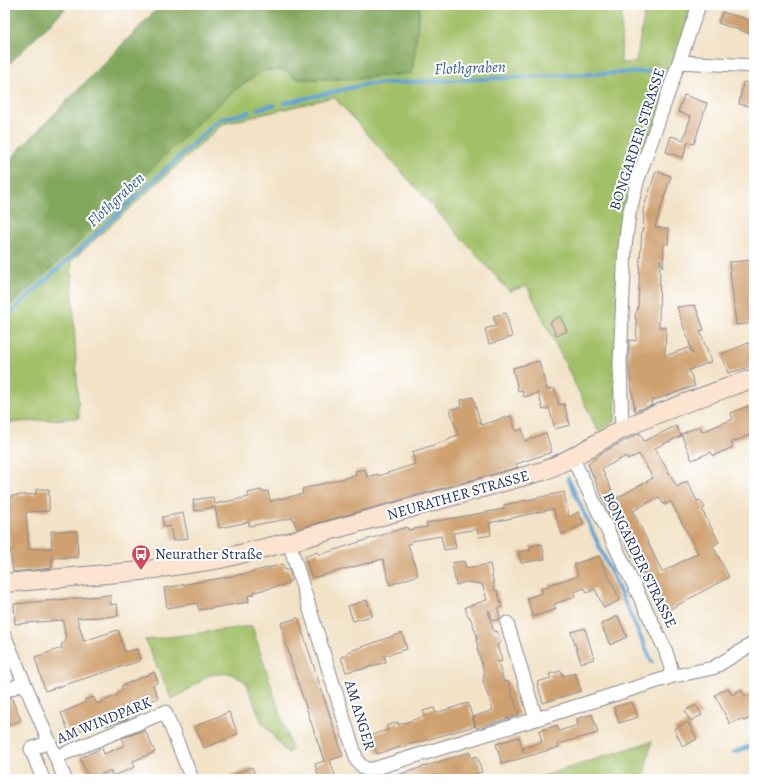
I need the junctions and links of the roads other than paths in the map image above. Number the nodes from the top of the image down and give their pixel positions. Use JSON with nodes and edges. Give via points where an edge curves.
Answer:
{"nodes":[{"id":1,"x":699,"y":5,"type":"edge"},
{"id":2,"x":679,"y":62,"type":"junction"},
{"id":3,"x":754,"y":66,"type":"edge"},
{"id":4,"x":754,"y":378,"type":"edge"},
{"id":5,"x":622,"y":430,"type":"junction"},
{"id":6,"x":573,"y":459,"type":"junction"},
{"id":7,"x":290,"y":542,"type":"junction"},
{"id":8,"x":5,"y":584,"type":"edge"},
{"id":9,"x":507,"y":623,"type":"dead end"},
{"id":10,"x":5,"y":637,"type":"edge"},
{"id":11,"x":754,"y":643,"type":"edge"},
{"id":12,"x":670,"y":677,"type":"junction"},
{"id":13,"x":24,"y":683,"type":"junction"},
{"id":14,"x":5,"y":692,"type":"edge"},
{"id":15,"x":536,"y":719,"type":"junction"},
{"id":16,"x":49,"y":742,"type":"junction"},
{"id":17,"x":56,"y":757,"type":"junction"},
{"id":18,"x":44,"y":779,"type":"edge"},
{"id":19,"x":65,"y":779,"type":"edge"},
{"id":20,"x":192,"y":779,"type":"edge"}],
"edges":[{"from":1,"to":2,"type":"street","name":"BONGARDER STRASSE"},
{"from":2,"to":3,"type":"street"},
{"from":2,"to":5,"type":"street","name":"BONGARDER STRASSE","via":[[638,179],[629,214],[625,247],[620,363]]},
{"from":4,"to":5,"type":"street","name":"NEURATHER STRASSE"},
{"from":5,"to":6,"type":"street","name":"NEURATHER STRASSE"},
{"from":6,"to":7,"type":"street","name":"NEURATHER STRASSE","via":[[543,471]]},
{"from":6,"to":12,"type":"street","name":"BONGARDER STRASSE","via":[[665,649],[670,663]]},
{"from":7,"to":8,"type":"street","name":"NEURATHER STRASSE","via":[[184,565]]},
{"from":7,"to":15,"type":"street","name":"AM ANGER","via":[[357,761],[362,767],[373,769]]},
{"from":9,"to":15,"type":"street"},
{"from":10,"to":13,"type":"street","name":"AM WINDPARK"},
{"from":11,"to":12,"type":"street","name":"AM ANGER","via":[[713,668]]},
{"from":12,"to":15,"type":"street","name":"AM ANGER"},
{"from":13,"to":14,"type":"street"},
{"from":13,"to":16,"type":"street","name":"AM WINDPARK"},
{"from":16,"to":17,"type":"street","name":"AM WINDPARK"},
{"from":16,"to":18,"type":"street","name":"AM WINDPARK","via":[[31,749]]},
{"from":17,"to":19,"type":"street","name":"AM WINDPARK"},
{"from":17,"to":20,"type":"street","name":"AM WINDPARK","via":[[165,712]]}]}
